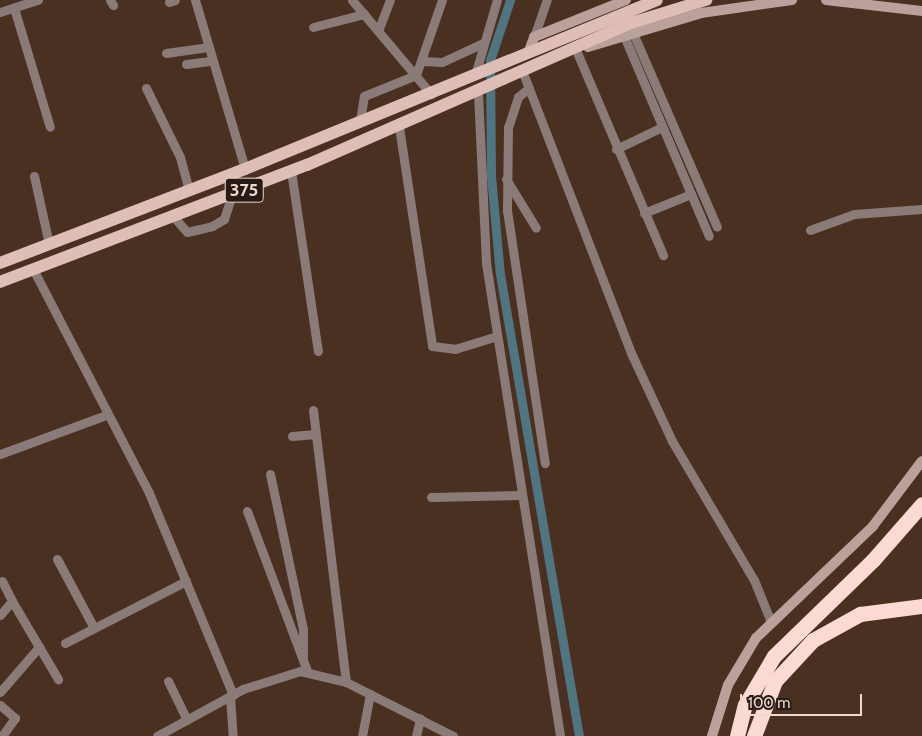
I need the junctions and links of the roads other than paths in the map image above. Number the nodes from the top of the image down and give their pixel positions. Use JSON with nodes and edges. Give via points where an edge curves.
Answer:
{"nodes":[{"id":1,"x":38,"y":0,"type":"edge"},
{"id":2,"x":195,"y":0,"type":"edge"},
{"id":3,"x":352,"y":0,"type":"edge"},
{"id":4,"x":390,"y":0,"type":"edge"},
{"id":5,"x":442,"y":0,"type":"edge"},
{"id":6,"x":497,"y":0,"type":"edge"},
{"id":7,"x":547,"y":0,"type":"edge"},
{"id":8,"x":626,"y":0,"type":"edge"},
{"id":9,"x":657,"y":0,"type":"edge"},
{"id":10,"x":706,"y":0,"type":"edge"},
{"id":11,"x":792,"y":0,"type":"edge"},
{"id":12,"x":826,"y":0,"type":"edge"},
{"id":13,"x":914,"y":4,"type":"edge"},
{"id":14,"x":14,"y":8,"type":"junction"},
{"id":15,"x":922,"y":11,"type":"edge"},
{"id":16,"x":0,"y":12,"type":"edge"},
{"id":17,"x":364,"y":14,"type":"junction"},
{"id":18,"x":313,"y":26,"type":"dead end"},
{"id":19,"x":378,"y":31,"type":"junction"},
{"id":20,"x":628,"y":35,"type":"junction"},
{"id":21,"x":534,"y":37,"type":"junction"},
{"id":22,"x":483,"y":43,"type":"junction"},
{"id":23,"x":208,"y":47,"type":"junction"},
{"id":24,"x":576,"y":50,"type":"junction"},
{"id":25,"x":529,"y":51,"type":"junction"},
{"id":26,"x":166,"y":53,"type":"dead end"},
{"id":27,"x":212,"y":61,"type":"junction"},
{"id":28,"x":423,"y":61,"type":"junction"},
{"id":29,"x":186,"y":64,"type":"dead end"},
{"id":30,"x":479,"y":73,"type":"junction"},
{"id":31,"x":523,"y":73,"type":"junction"},
{"id":32,"x":416,"y":75,"type":"junction"},
{"id":33,"x":146,"y":88,"type":"dead end"},
{"id":34,"x":529,"y":88,"type":"junction"},
{"id":35,"x":481,"y":91,"type":"junction"},
{"id":36,"x":431,"y":94,"type":"junction"},
{"id":37,"x":360,"y":121,"type":"junction"},
{"id":38,"x":50,"y":127,"type":"dead end"},
{"id":39,"x":399,"y":127,"type":"junction"},
{"id":40,"x":662,"y":127,"type":"junction"},
{"id":41,"x":616,"y":149,"type":"junction"},
{"id":42,"x":264,"y":161,"type":"junction"},
{"id":43,"x":245,"y":169,"type":"junction"},
{"id":44,"x":292,"y":171,"type":"junction"},
{"id":45,"x":34,"y":176,"type":"dead end"},
{"id":46,"x":506,"y":179,"type":"junction"},
{"id":47,"x":189,"y":190,"type":"junction"},
{"id":48,"x":232,"y":194,"type":"junction"},
{"id":49,"x":691,"y":194,"type":"junction"},
{"id":50,"x":922,"y":209,"type":"edge"},
{"id":51,"x":644,"y":213,"type":"junction"},
{"id":52,"x":173,"y":216,"type":"junction"},
{"id":53,"x":717,"y":227,"type":"dead end"},
{"id":54,"x":536,"y":228,"type":"dead end"},
{"id":55,"x":810,"y":230,"type":"dead end"},
{"id":56,"x":709,"y":236,"type":"dead end"},
{"id":57,"x":48,"y":244,"type":"junction"},
{"id":58,"x":663,"y":255,"type":"dead end"},
{"id":59,"x":0,"y":263,"type":"edge"},
{"id":60,"x":33,"y":269,"type":"junction"},
{"id":61,"x":0,"y":282,"type":"edge"},
{"id":62,"x":497,"y":336,"type":"junction"},
{"id":63,"x":318,"y":351,"type":"dead end"},
{"id":64,"x":313,"y":410,"type":"dead end"},
{"id":65,"x":106,"y":415,"type":"junction"},
{"id":66,"x":316,"y":434,"type":"junction"},
{"id":67,"x":292,"y":436,"type":"dead end"},
{"id":68,"x":0,"y":454,"type":"edge"},
{"id":69,"x":922,"y":461,"type":"edge"},
{"id":70,"x":545,"y":463,"type":"dead end"},
{"id":71,"x":270,"y":474,"type":"dead end"},
{"id":72,"x":521,"y":495,"type":"junction"},
{"id":73,"x":431,"y":497,"type":"dead end"},
{"id":74,"x":922,"y":504,"type":"edge"},
{"id":75,"x":247,"y":511,"type":"dead end"},
{"id":76,"x":56,"y":560,"type":"dead end"},
{"id":77,"x":2,"y":581,"type":"dead end"},
{"id":78,"x":186,"y":581,"type":"junction"},
{"id":79,"x":12,"y":601,"type":"junction"},
{"id":80,"x":922,"y":606,"type":"edge"},
{"id":81,"x":0,"y":615,"type":"edge"},
{"id":82,"x":771,"y":622,"type":"junction"},
{"id":83,"x":94,"y":628,"type":"junction"},
{"id":84,"x":66,"y":643,"type":"dead end"},
{"id":85,"x":39,"y":647,"type":"junction"},
{"id":86,"x":303,"y":656,"type":"junction"},
{"id":87,"x":307,"y":672,"type":"junction"},
{"id":88,"x":58,"y":679,"type":"dead end"},
{"id":89,"x":168,"y":681,"type":"dead end"},
{"id":90,"x":346,"y":682,"type":"junction"},
{"id":91,"x":0,"y":692,"type":"edge"},
{"id":92,"x":370,"y":694,"type":"junction"},
{"id":93,"x":231,"y":696,"type":"junction"},
{"id":94,"x":0,"y":705,"type":"edge"},
{"id":95,"x":420,"y":718,"type":"junction"},
{"id":96,"x":187,"y":720,"type":"junction"},
{"id":97,"x":2,"y":736,"type":"edge"},
{"id":98,"x":157,"y":736,"type":"edge"},
{"id":99,"x":233,"y":736,"type":"edge"},
{"id":100,"x":362,"y":736,"type":"edge"},
{"id":101,"x":416,"y":736,"type":"edge"},
{"id":102,"x":453,"y":736,"type":"edge"},
{"id":103,"x":560,"y":736,"type":"edge"},
{"id":104,"x":712,"y":736,"type":"edge"},
{"id":105,"x":737,"y":736,"type":"edge"},
{"id":106,"x":754,"y":736,"type":"edge"}],
"edges":[{"from":1,"to":14,"type":"street"},
{"from":2,"to":23,"type":"street"},
{"from":3,"to":17,"type":"street"},
{"from":4,"to":19,"type":"street"},
{"from":5,"to":28,"type":"street"},
{"from":6,"to":22,"type":"street"},
{"from":7,"to":21,"type":"street"},
{"from":8,"to":21,"type":"main road"},
{"from":9,"to":25,"type":"main road","number":"375"},
{"from":10,"to":24,"type":"main road","number":"375","via":[[628,24]]},
{"from":11,"to":20,"type":"main road","via":[[720,9]]},
{"from":12,"to":13,"type":"main road"},
{"from":13,"to":15,"type":"main road"},
{"from":14,"to":16,"type":"street"},
{"from":14,"to":38,"type":"street"},
{"from":17,"to":18,"type":"street"},
{"from":17,"to":19,"type":"street"},
{"from":19,"to":32,"type":"street"},
{"from":20,"to":24,"type":"main road"},
{"from":20,"to":40,"type":"street"},
{"from":20,"to":53,"type":"street"},
{"from":21,"to":25,"type":"main road"},
{"from":22,"to":28,"type":"street","via":[[442,62]]},
{"from":22,"to":30,"type":"street"},
{"from":23,"to":26,"type":"street"},
{"from":23,"to":27,"type":"street"},
{"from":24,"to":31,"type":"main road","number":"375"},
{"from":24,"to":41,"type":"street"},
{"from":25,"to":30,"type":"main road","number":"375"},
{"from":27,"to":29,"type":"street"},
{"from":27,"to":43,"type":"street"},
{"from":28,"to":32,"type":"street"},
{"from":30,"to":36,"type":"main road","number":"375"},
{"from":31,"to":34,"type":"street"},
{"from":31,"to":35,"type":"main road","number":"375"},
{"from":32,"to":36,"type":"street"},
{"from":32,"to":37,"type":"street","via":[[364,96]]},
{"from":33,"to":47,"type":"street","via":[[180,157]]},
{"from":34,"to":46,"type":"street","via":[[518,97],[508,127]]},
{"from":34,"to":82,"type":"street","via":[[631,353],[672,441],[754,580]]},
{"from":35,"to":39,"type":"main road","number":"375"},
{"from":35,"to":62,"type":"street","via":[[486,263]]},
{"from":36,"to":37,"type":"main road","number":"375"},
{"from":37,"to":42,"type":"main road","number":"375"},
{"from":39,"to":44,"type":"main road","number":"375"},
{"from":39,"to":62,"type":"street","via":[[432,346],[454,350]]},
{"from":40,"to":41,"type":"street"},
{"from":40,"to":49,"type":"street"},
{"from":41,"to":51,"type":"street"},
{"from":42,"to":43,"type":"main road","number":"375"},
{"from":42,"to":44,"type":"main road"},
{"from":43,"to":47,"type":"main road","number":"375"},
{"from":44,"to":48,"type":"main road","number":"375"},
{"from":44,"to":63,"type":"street"},
{"from":45,"to":57,"type":"street"},
{"from":46,"to":54,"type":"street"},
{"from":46,"to":70,"type":"street","via":[[508,228]]},
{"from":47,"to":57,"type":"main road","number":"375"},
{"from":48,"to":52,"type":"main road","number":"375"},
{"from":48,"to":52,"type":"street","via":[[224,219],[212,226],[187,232]]},
{"from":49,"to":51,"type":"street"},
{"from":49,"to":56,"type":"street"},
{"from":50,"to":55,"type":"street","via":[[854,214]]},
{"from":51,"to":58,"type":"street"},
{"from":52,"to":60,"type":"main road","number":"375"},
{"from":57,"to":59,"type":"main road","number":"375"},
{"from":60,"to":61,"type":"main road","number":"375"},
{"from":60,"to":65,"type":"street"},
{"from":62,"to":72,"type":"street"},
{"from":64,"to":66,"type":"street"},
{"from":65,"to":68,"type":"street"},
{"from":65,"to":78,"type":"street","via":[[149,493]]},
{"from":66,"to":67,"type":"street"},
{"from":66,"to":90,"type":"street"},
{"from":69,"to":82,"type":"main road","via":[[873,526]]},
{"from":71,"to":86,"type":"street","via":[[303,629]]},
{"from":72,"to":73,"type":"street"},
{"from":72,"to":103,"type":"street"},
{"from":74,"to":105,"type":"highway","via":[[873,560],[774,656],[749,696]]},
{"from":75,"to":86,"type":"street"},
{"from":76,"to":83,"type":"street"},
{"from":77,"to":79,"type":"street"},
{"from":78,"to":83,"type":"street"},
{"from":78,"to":93,"type":"street"},
{"from":79,"to":81,"type":"street"},
{"from":79,"to":85,"type":"street"},
{"from":80,"to":106,"type":"highway","via":[[860,614],[813,640],[775,681]]},
{"from":82,"to":104,"type":"main road","via":[[736,670]]},
{"from":83,"to":84,"type":"street"},
{"from":85,"to":88,"type":"street"},
{"from":85,"to":91,"type":"street"},
{"from":86,"to":87,"type":"street"},
{"from":87,"to":90,"type":"street"},
{"from":87,"to":93,"type":"street","via":[[280,675]]},
{"from":89,"to":96,"type":"street"},
{"from":90,"to":92,"type":"street"},
{"from":92,"to":95,"type":"street"},
{"from":92,"to":100,"type":"street"},
{"from":93,"to":96,"type":"street"},
{"from":93,"to":99,"type":"street"},
{"from":94,"to":97,"type":"street","via":[[15,718]]},
{"from":95,"to":101,"type":"street"},
{"from":95,"to":102,"type":"street"},
{"from":96,"to":98,"type":"street"}]}
